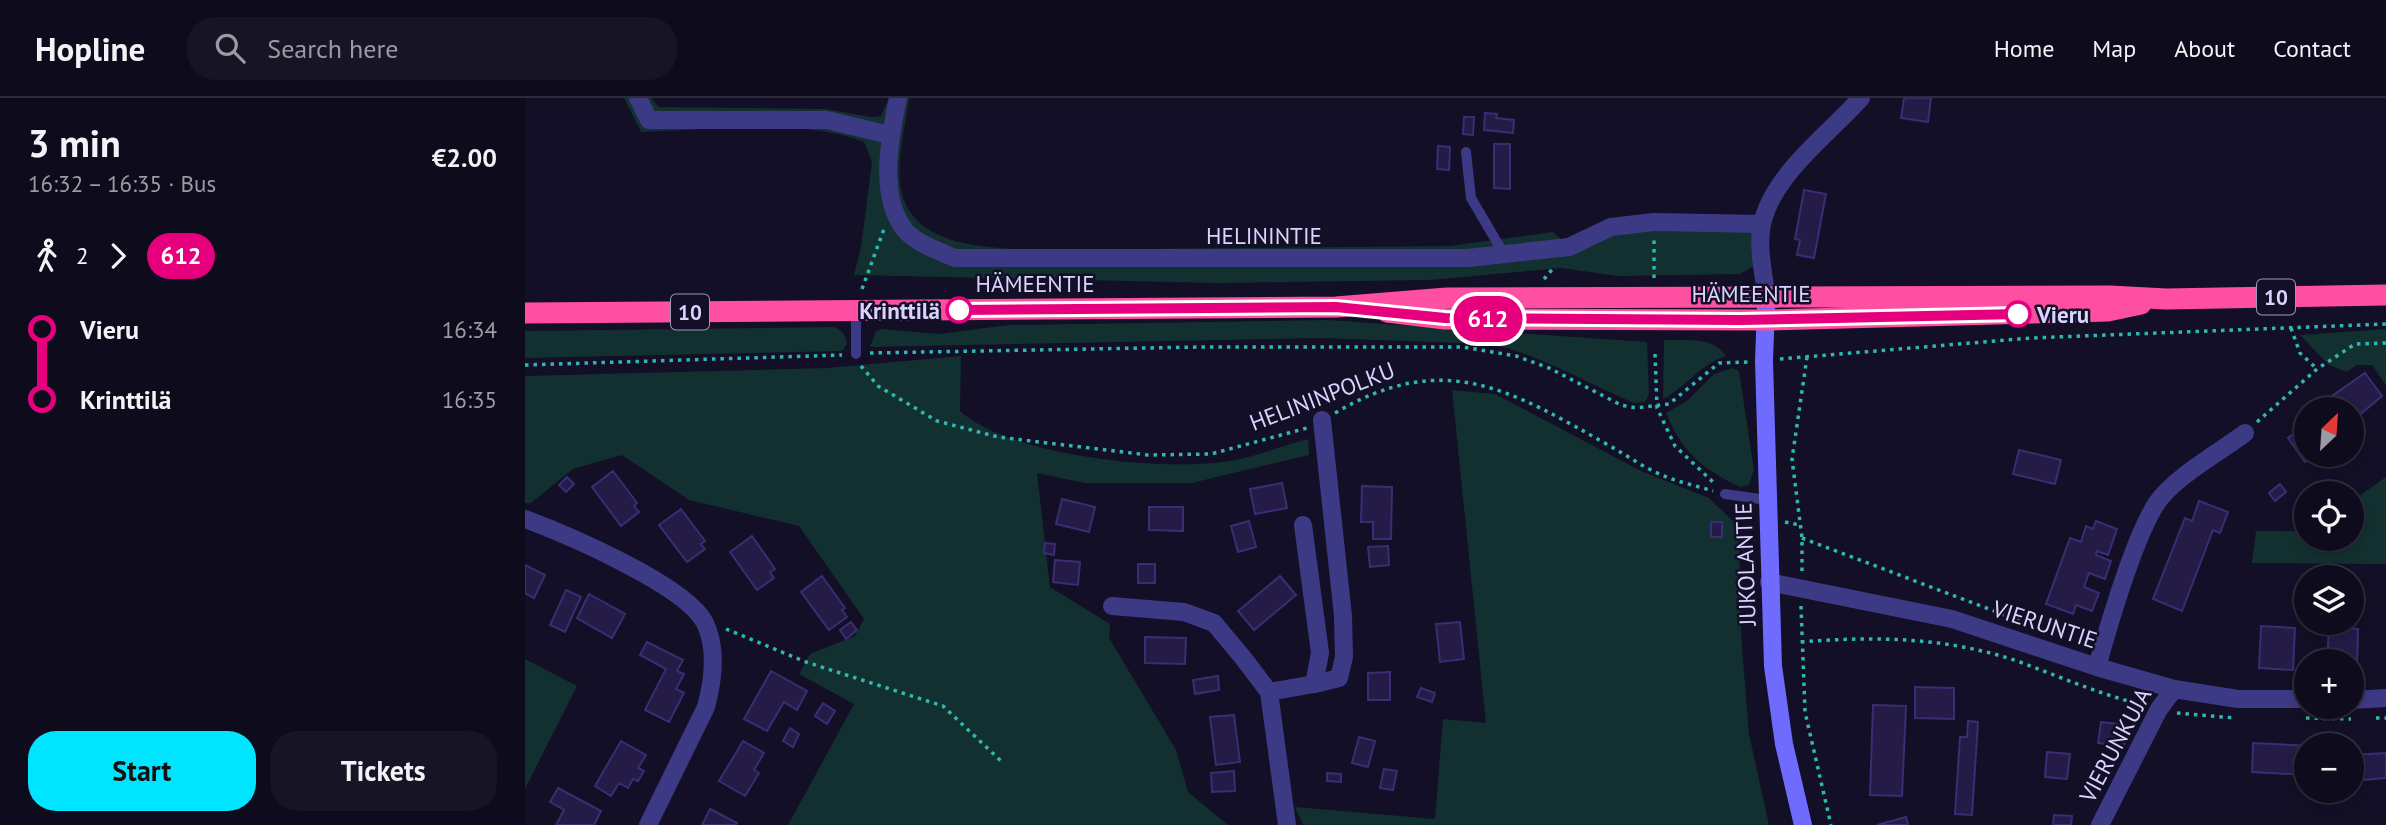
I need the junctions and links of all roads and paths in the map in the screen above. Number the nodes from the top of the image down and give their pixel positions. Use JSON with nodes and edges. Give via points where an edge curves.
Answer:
{"nodes":[{"id":1,"x":638,"y":98,"type":"edge"},
{"id":2,"x":898,"y":98,"type":"edge"},
{"id":3,"x":1861,"y":98,"type":"edge"},
{"id":4,"x":890,"y":135,"type":"junction"},
{"id":5,"x":1466,"y":152,"type":"dead end"},
{"id":6,"x":891,"y":207,"type":"junction"},
{"id":7,"x":1654,"y":222,"type":"junction"},
{"id":8,"x":1762,"y":224,"type":"junction"},
{"id":9,"x":1504,"y":254,"type":"junction"},
{"id":10,"x":1654,"y":284,"type":"dead end"},
{"id":11,"x":852,"y":290,"type":"dead end"},
{"id":12,"x":2386,"y":295,"type":"edge"},
{"id":13,"x":1766,"y":309,"type":"junction"},
{"id":14,"x":856,"y":311,"type":"junction"},
{"id":15,"x":525,"y":313,"type":"edge"},
{"id":16,"x":2386,"y":324,"type":"edge"},
{"id":17,"x":2291,"y":328,"type":"junction"},
{"id":18,"x":2386,"y":343,"type":"edge"},
{"id":19,"x":856,"y":354,"type":"junction"},
{"id":20,"x":1655,"y":354,"type":"dead end"},
{"id":21,"x":1807,"y":357,"type":"junction"},
{"id":22,"x":1764,"y":361,"type":"junction"},
{"id":23,"x":525,"y":365,"type":"edge"},
{"id":24,"x":2317,"y":369,"type":"junction"},
{"id":25,"x":1657,"y":408,"type":"junction"},
{"id":26,"x":1322,"y":421,"type":"junction"},
{"id":27,"x":2245,"y":433,"type":"joint"},
{"id":28,"x":1725,"y":494,"type":"junction"},
{"id":29,"x":1767,"y":500,"type":"junction"},
{"id":30,"x":525,"y":519,"type":"edge"},
{"id":31,"x":1303,"y":525,"type":"dead end"},
{"id":32,"x":1802,"y":538,"type":"junction"},
{"id":33,"x":1802,"y":553,"type":"dead end"},
{"id":34,"x":1769,"y":582,"type":"junction"},
{"id":35,"x":1112,"y":606,"type":"dead end"},
{"id":36,"x":704,"y":621,"type":"junction"},
{"id":37,"x":2023,"y":622,"type":"dead end"},
{"id":38,"x":1800,"y":624,"type":"dead end"},
{"id":39,"x":2097,"y":667,"type":"junction"},
{"id":40,"x":1315,"y":684,"type":"junction"},
{"id":41,"x":2174,"y":689,"type":"junction"},
{"id":42,"x":1269,"y":692,"type":"junction"},
{"id":43,"x":2386,"y":698,"type":"edge"},
{"id":44,"x":2294,"y":699,"type":"edge"},
{"id":45,"x":2364,"y":699,"type":"edge"},
{"id":46,"x":1002,"y":762,"type":"dead end"},
{"id":47,"x":647,"y":825,"type":"edge"},
{"id":48,"x":1287,"y":825,"type":"edge"},
{"id":49,"x":1803,"y":825,"type":"edge"},
{"id":50,"x":1831,"y":825,"type":"edge"},
{"id":51,"x":2100,"y":825,"type":"edge"}],
"edges":[{"from":1,"to":4,"type":"street","via":[[649,120],[827,120]]},
{"from":2,"to":4,"type":"street"},
{"from":3,"to":8,"type":"street","via":[[1795,165]]},
{"from":4,"to":6,"type":"street"},
{"from":5,"to":9,"type":"lane","via":[[1471,198]]},
{"from":6,"to":9,"type":"street","name":"HELININTIE","via":[[905,231],[955,258],[1214,260]]},
{"from":6,"to":11,"type":"path","via":[[864,289]]},
{"from":7,"to":8,"type":"street","name":"HELININTIE"},
{"from":7,"to":9,"type":"street","name":"HELININTIE","via":[[1611,227],[1569,247]]},
{"from":7,"to":10,"type":"path"},
{"from":8,"to":13,"type":"street"},
{"from":12,"to":13,"type":"highway","name":"HÄMEENTIE","number":"10","via":[[2096,296]]},
{"from":13,"to":14,"type":"highway","name":"HÄMEENTIE","number":"10","via":[[1447,298],[1336,307]]},
{"from":13,"to":22,"type":"street","name":"JUKOLANTIE"},
{"from":14,"to":15,"type":"highway","name":"HÄMEENTIE","number":"10"},
{"from":14,"to":19,"type":"lane"},
{"from":16,"to":17,"type":"path"},
{"from":17,"to":21,"type":"path","via":[[2019,336]]},
{"from":17,"to":24,"type":"path","via":[[2300,353]]},
{"from":18,"to":24,"type":"path","via":[[2355,344]]},
{"from":19,"to":23,"type":"path"},
{"from":19,"to":25,"type":"path","via":[[1464,347],[1517,356],[1621,405]]},
{"from":19,"to":26,"type":"path","name":"HELININPOLKU","via":[[864,373],[878,386],[937,421],[998,437],[1148,455],[1211,454],[1261,443]]},
{"from":20,"to":25,"type":"path"},
{"from":21,"to":22,"type":"path"},
{"from":21,"to":32,"type":"path","via":[[1792,459]]},
{"from":22,"to":25,"type":"path","via":[[1719,363],[1684,395]]},
{"from":22,"to":29,"type":"street","name":"JUKOLANTIE"},
{"from":24,"to":27,"type":"path"},
{"from":25,"to":28,"type":"path","via":[[1675,446]]},
{"from":26,"to":28,"type":"path","name":"HELININPOLKU","via":[[1395,386],[1443,380],[1495,387],[1529,401],[1665,477]]},
{"from":26,"to":40,"type":"street","via":[[1344,657],[1339,678]]},
{"from":27,"to":39,"type":"street","via":[[2157,502],[2140,538]]},
{"from":28,"to":29,"type":"lane"},
{"from":29,"to":34,"type":"street","name":"JUKOLANTIE"},
{"from":30,"to":36,"type":"street","via":[[600,549],[669,590]]},
{"from":31,"to":40,"type":"street","via":[[1320,653]]},
{"from":32,"to":33,"type":"path"},
{"from":32,"to":37,"type":"path"},
{"from":34,"to":39,"type":"street","name":"VIERUNTIE","via":[[1952,619]]},
{"from":34,"to":49,"type":"street","name":"JUKOLANTIE","via":[[1780,718]]},
{"from":35,"to":42,"type":"street","via":[[1184,612],[1214,623]]},
{"from":36,"to":46,"type":"path","via":[[806,662],[943,706]]},
{"from":36,"to":47,"type":"street","via":[[711,642],[711,689],[706,707]]},
{"from":38,"to":50,"type":"path","via":[[1805,712]]},
{"from":39,"to":41,"type":"street","name":"VIERUNTIE"},
{"from":40,"to":42,"type":"street"},
{"from":41,"to":44,"type":"street","name":"VIERUNTIE","via":[[2238,699]]},
{"from":41,"to":51,"type":"street","name":"VIERUNKUJA","via":[[2159,709]]},
{"from":42,"to":48,"type":"street"},
{"from":43,"to":45,"type":"street"}]}
